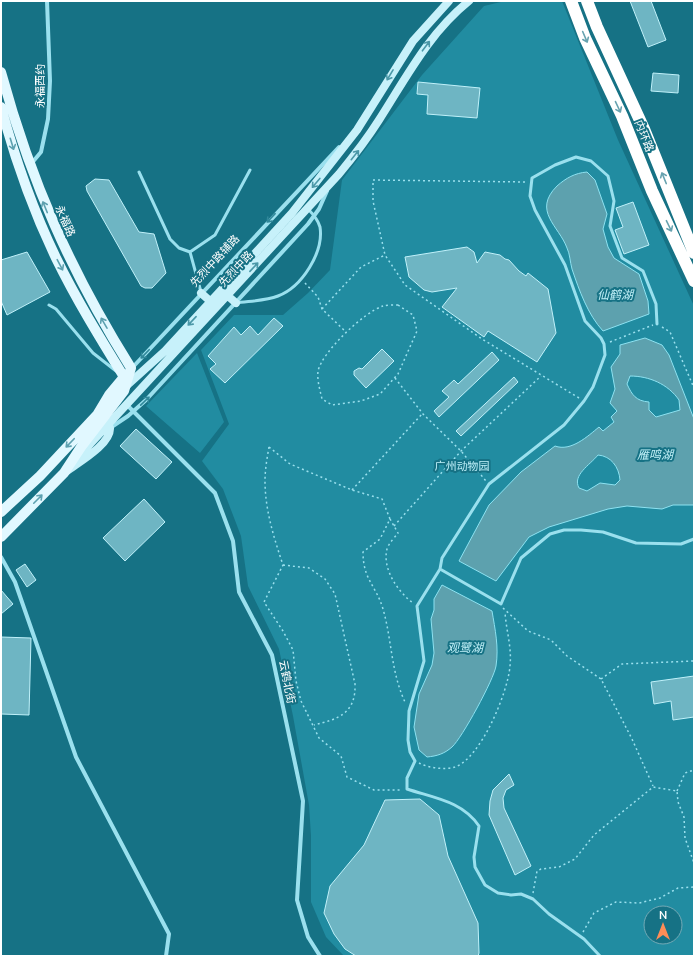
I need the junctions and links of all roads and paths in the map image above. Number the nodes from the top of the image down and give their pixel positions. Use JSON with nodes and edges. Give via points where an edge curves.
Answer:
{"nodes":[{"id":1,"x":47,"y":1,"type":"edge"},
{"id":2,"x":449,"y":1,"type":"edge"},
{"id":3,"x":469,"y":1,"type":"edge"},
{"id":4,"x":570,"y":1,"type":"edge"},
{"id":5,"x":587,"y":1,"type":"edge"},
{"id":6,"x":592,"y":1,"type":"edge"},
{"id":7,"x":428,"y":23,"type":"junction"},
{"id":8,"x":438,"y":31,"type":"junction"},
{"id":9,"x":613,"y":61,"type":"junction"},
{"id":10,"x":1,"y":72,"type":"edge"},
{"id":11,"x":1,"y":107,"type":"edge"},
{"id":12,"x":357,"y":130,"type":"junction"},
{"id":13,"x":30,"y":166,"type":"junction"},
{"id":14,"x":250,"y":170,"type":"dead end"},
{"id":15,"x":139,"y":172,"type":"dead end"},
{"id":16,"x":532,"y":182,"type":"junction"},
{"id":17,"x":329,"y":185,"type":"junction"},
{"id":18,"x":308,"y":209,"type":"junction"},
{"id":19,"x":314,"y":216,"type":"junction"},
{"id":20,"x":190,"y":252,"type":"junction"},
{"id":21,"x":694,"y":253,"type":"edge"},
{"id":22,"x":385,"y":255,"type":"junction"},
{"id":23,"x":300,"y":279,"type":"junction"},
{"id":24,"x":694,"y":281,"type":"edge"},
{"id":25,"x":201,"y":293,"type":"junction"},
{"id":26,"x":228,"y":296,"type":"junction"},
{"id":27,"x":210,"y":301,"type":"junction"},
{"id":28,"x":236,"y":303,"type":"junction"},
{"id":29,"x":49,"y":305,"type":"dead end"},
{"id":30,"x":322,"y":309,"type":"junction"},
{"id":31,"x":657,"y":324,"type":"junction"},
{"id":32,"x":346,"y":332,"type":"junction"},
{"id":33,"x":604,"y":344,"type":"junction"},
{"id":34,"x":131,"y":368,"type":"junction"},
{"id":35,"x":162,"y":368,"type":"junction"},
{"id":36,"x":542,"y":376,"type":"junction"},
{"id":37,"x":395,"y":378,"type":"junction"},
{"id":38,"x":129,"y":380,"type":"junction"},
{"id":39,"x":694,"y":388,"type":"edge"},
{"id":40,"x":584,"y":401,"type":"junction"},
{"id":41,"x":126,"y":404,"type":"junction"},
{"id":42,"x":133,"y":412,"type":"junction"},
{"id":43,"x":423,"y":414,"type":"junction"},
{"id":44,"x":105,"y":421,"type":"junction"},
{"id":45,"x":461,"y":451,"type":"junction"},
{"id":46,"x":64,"y":473,"type":"junction"},
{"id":47,"x":488,"y":484,"type":"junction"},
{"id":48,"x":352,"y":490,"type":"junction"},
{"id":49,"x":1,"y":512,"type":"edge"},
{"id":50,"x":390,"y":519,"type":"junction"},
{"id":51,"x":394,"y":526,"type":"junction"},
{"id":52,"x":1,"y":537,"type":"edge"},
{"id":53,"x":694,"y":539,"type":"edge"},
{"id":54,"x":1,"y":557,"type":"edge"},
{"id":55,"x":283,"y":565,"type":"junction"},
{"id":56,"x":440,"y":569,"type":"junction"},
{"id":57,"x":501,"y":604,"type":"junction"},
{"id":58,"x":417,"y":606,"type":"junction"},
{"id":59,"x":505,"y":612,"type":"junction"},
{"id":60,"x":694,"y":661,"type":"edge"},
{"id":61,"x":601,"y":679,"type":"junction"},
{"id":62,"x":409,"y":711,"type":"junction"},
{"id":63,"x":313,"y":725,"type":"junction"},
{"id":64,"x":415,"y":761,"type":"junction"},
{"id":65,"x":694,"y":770,"type":"edge"},
{"id":66,"x":653,"y":787,"type":"junction"},
{"id":67,"x":407,"y":789,"type":"junction"},
{"id":68,"x":678,"y":791,"type":"junction"},
{"id":69,"x":694,"y":863,"type":"edge"},
{"id":70,"x":694,"y":887,"type":"edge"},
{"id":71,"x":533,"y":899,"type":"junction"},
{"id":72,"x":584,"y":939,"type":"junction"},
{"id":73,"x":166,"y":956,"type":"edge"},
{"id":74,"x":320,"y":956,"type":"edge"},
{"id":75,"x":600,"y":956,"type":"edge"}],
"edges":[{"from":1,"to":13,"type":"street","name":"永福西约","via":[[50,81],[48,119],[41,152]]},
{"from":2,"to":7,"type":"main road","name":"先烈中路"},
{"from":3,"to":8,"type":"main road","name":"先烈中路"},
{"from":4,"to":24,"type":"highway","name":"内环路","one_way":true},
{"from":5,"to":9,"type":"highway","name":"内环路"},
{"from":6,"to":9,"type":"highway"},
{"from":7,"to":8,"type":"main road"},
{"from":7,"to":12,"type":"main road","name":"先烈中路","one_way":true,"via":[[396,65]]},
{"from":17,"to":8,"type":"main road","name":"先烈中路","one_way":true,"via":[[369,136],[417,57]]},
{"from":21,"to":9,"type":"highway","name":"内环路","one_way":true,"via":[[644,129]]},
{"from":10,"to":13,"type":"main road","name":"永福路"},
{"from":11,"to":38,"type":"main road","name":"永福路","one_way":true,"via":[[17,160],[49,242],[97,333]]},
{"from":12,"to":25,"type":"street","name":"先烈中路辅路","one_way":true},
{"from":12,"to":27,"type":"main road","name":"先烈中路","one_way":true,"via":[[292,213]]},
{"from":34,"to":13,"type":"main road","name":"永福路","one_way":true,"via":[[61,243]]},
{"from":14,"to":20,"type":"lane","via":[[215,235]]},
{"from":15,"to":20,"type":"lane","via":[[170,239],[179,248]]},
{"from":16,"to":22,"type":"path","via":[[373,180],[373,201]]},
{"from":16,"to":31,"type":"lane","via":[[532,178],[576,157],[591,161],[608,176],[614,201],[610,226],[622,258],[643,271],[656,304]]},
{"from":16,"to":33,"type":"lane","via":[[530,196],[535,210],[566,265],[585,321]]},
{"from":17,"to":18,"type":"main road","name":"先烈中路"},
{"from":17,"to":19,"type":"street"},
{"from":18,"to":19,"type":"lane"},
{"from":26,"to":18,"type":"main road","name":"先烈中路","one_way":true},
{"from":19,"to":23,"type":"lane","via":[[320,227],[319,246],[313,262]]},
{"from":19,"to":28,"type":"street"},
{"from":20,"to":25,"type":"lane"},
{"from":22,"to":30,"type":"path","via":[[361,267]]},
{"from":22,"to":36,"type":"path","via":[[405,285],[482,339]]},
{"from":23,"to":28,"type":"lane","via":[[279,296]]},
{"from":23,"to":30,"type":"path","via":[[318,297]]},
{"from":25,"to":27,"type":"main road"},
{"from":25,"to":34,"type":"street","name":"先烈中路辅路","one_way":true},
{"from":26,"to":28,"type":"main road"},
{"from":26,"to":35,"type":"main road","name":"先烈中路"},
{"from":27,"to":38,"type":"main road","name":"先烈中路","one_way":true,"via":[[165,351]]},
{"from":42,"to":28,"type":"street","one_way":true},
{"from":29,"to":38,"type":"lane","via":[[56,309],[92,352]]},
{"from":30,"to":32,"type":"path"},
{"from":31,"to":33,"type":"path"},
{"from":31,"to":39,"type":"path","via":[[670,332]]},
{"from":32,"to":37,"type":"path","via":[[382,306],[398,305],[413,315],[417,331]]},
{"from":32,"to":37,"type":"path","via":[[324,356],[318,371],[322,399],[332,405],[361,401],[380,394]]},
{"from":33,"to":40,"type":"lane","via":[[605,355],[593,387]]},
{"from":34,"to":38,"type":"main road"},
{"from":35,"to":38,"type":"main road"},
{"from":35,"to":41,"type":"main road","name":"先烈中路"},
{"from":36,"to":40,"type":"path"},
{"from":36,"to":45,"type":"path"},
{"from":37,"to":43,"type":"path"},
{"from":38,"to":44,"type":"main road"},
{"from":40,"to":47,"type":"lane","via":[[564,424]]},
{"from":41,"to":42,"type":"street","name":"云鹤北街"},
{"from":41,"to":44,"type":"main road","name":"先烈中路"},
{"from":42,"to":44,"type":"street"},
{"from":42,"to":74,"type":"street","name":"云鹤北街","via":[[214,493],[233,541],[239,592],[272,655],[303,801],[297,900],[308,937]]},
{"from":43,"to":45,"type":"path"},
{"from":43,"to":48,"type":"path"},
{"from":44,"to":46,"type":"main road","via":[[81,447]]},
{"from":44,"to":46,"type":"main road","name":"先烈中路","via":[[102,431]]},
{"from":44,"to":46,"type":"main road","via":[[107,438],[96,450]]},
{"from":44,"to":49,"type":"main road","name":"先烈中路","one_way":true},
{"from":45,"to":47,"type":"path"},
{"from":45,"to":51,"type":"path"},
{"from":52,"to":46,"type":"main road","name":"先烈中路","one_way":true},
{"from":47,"to":56,"type":"lane","via":[[442,558]]},
{"from":48,"to":50,"type":"path","via":[[382,500]]},
{"from":48,"to":55,"type":"path","via":[[290,464],[269,447],[265,480],[266,502]]},
{"from":50,"to":51,"type":"path"},
{"from":50,"to":62,"type":"path","via":[[380,540],[363,552],[363,566],[382,607],[398,688]]},
{"from":51,"to":58,"type":"path","via":[[398,533],[387,548],[386,564],[402,595]]},
{"from":53,"to":57,"type":"lane","via":[[681,544],[636,543],[603,532],[564,530],[550,534],[521,558]]},
{"from":54,"to":73,"type":"street","via":[[15,582],[76,757],[169,934]]},
{"from":55,"to":63,"type":"path","via":[[264,602],[293,650],[301,702]]},
{"from":55,"to":63,"type":"path","via":[[309,568],[325,579],[336,594],[355,684],[355,696],[346,712],[334,720]]},
{"from":56,"to":57,"type":"lane"},
{"from":56,"to":58,"type":"lane"},
{"from":57,"to":59,"type":"path"},
{"from":58,"to":62,"type":"lane","via":[[424,661]]},
{"from":59,"to":61,"type":"path","via":[[528,631],[551,640],[567,656]]},
{"from":59,"to":64,"type":"path","via":[[510,643],[510,670],[508,682],[489,728],[473,753],[455,766],[438,768]]},
{"from":60,"to":61,"type":"path","via":[[622,664]]},
{"from":61,"to":66,"type":"path"},
{"from":62,"to":64,"type":"lane","via":[[408,740]]},
{"from":63,"to":67,"type":"path","via":[[319,738],[341,756],[347,777],[374,790]]},
{"from":64,"to":67,"type":"lane","via":[[407,778]]},
{"from":65,"to":68,"type":"path","via":[[685,773]]},
{"from":66,"to":68,"type":"path"},
{"from":66,"to":71,"type":"path","via":[[594,835],[574,859],[559,867],[536,871]]},
{"from":67,"to":71,"type":"lane","via":[[449,802],[471,814],[479,826],[475,867],[485,885],[498,893],[521,894]]},
{"from":68,"to":69,"type":"path","via":[[678,802],[684,817],[685,838]]},
{"from":70,"to":72,"type":"path","via":[[678,888],[660,898],[639,903],[616,902],[594,913],[583,930]]},
{"from":71,"to":72,"type":"lane"},
{"from":72,"to":75,"type":"lane"}]}
